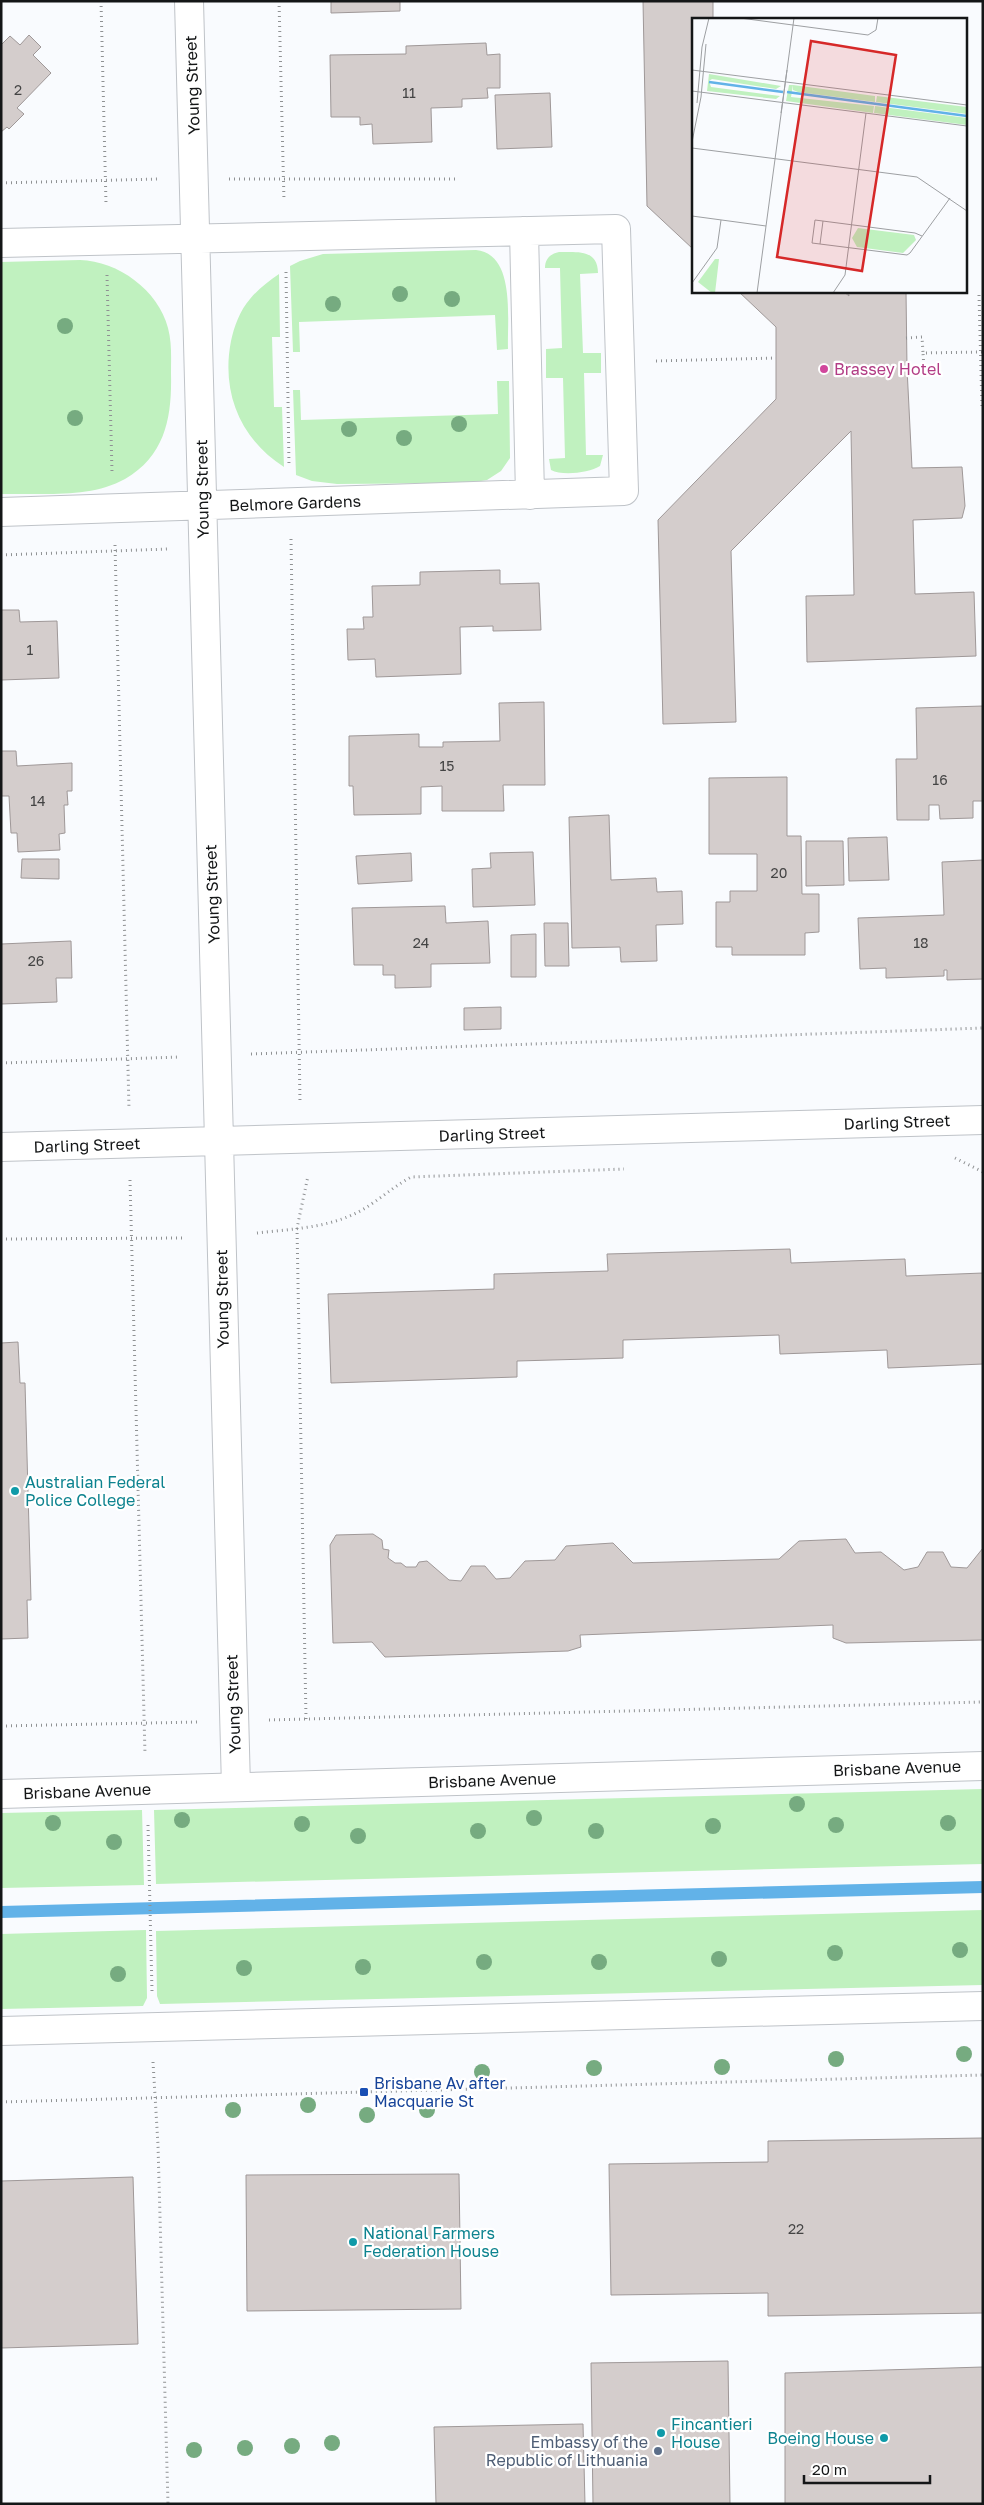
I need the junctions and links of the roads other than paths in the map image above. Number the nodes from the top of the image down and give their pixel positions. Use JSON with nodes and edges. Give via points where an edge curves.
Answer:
{"nodes":[{"id":1,"x":189,"y":1,"type":"edge"},
{"id":2,"x":524,"y":232,"type":"junction"},
{"id":3,"x":196,"y":238,"type":"junction"},
{"id":4,"x":1,"y":243,"type":"edge"},
{"id":5,"x":530,"y":495,"type":"junction"},
{"id":6,"x":202,"y":506,"type":"junction"},
{"id":7,"x":1,"y":512,"type":"edge"},
{"id":8,"x":983,"y":1120,"type":"edge"},
{"id":9,"x":218,"y":1141,"type":"junction"},
{"id":10,"x":1,"y":1147,"type":"edge"},
{"id":11,"x":983,"y":1766,"type":"edge"},
{"id":12,"x":236,"y":1788,"type":"junction"},
{"id":13,"x":1,"y":1794,"type":"edge"},
{"id":14,"x":983,"y":2006,"type":"edge"},
{"id":15,"x":1,"y":2031,"type":"edge"}],
"edges":[{"from":1,"to":3,"type":"street","name":"Young Street"},
{"from":2,"to":3,"type":"street","name":"Belmore Gardens"},
{"from":2,"to":5,"type":"street"},
{"from":2,"to":5,"type":"street","name":"Belmore Gardens","via":[[616,229],[624,491]]},
{"from":3,"to":4,"type":"street","name":"Belmore Gardens"},
{"from":3,"to":6,"type":"street","name":"Young Street"},
{"from":5,"to":6,"type":"street","name":"Belmore Gardens"},
{"from":6,"to":7,"type":"street","name":"Belmore Gardens"},
{"from":6,"to":9,"type":"street","name":"Young Street"},
{"from":8,"to":9,"type":"street","name":"Darling Street"},
{"from":9,"to":10,"type":"street","name":"Darling Street"},
{"from":9,"to":12,"type":"street","name":"Young Street"},
{"from":11,"to":12,"type":"street","name":"Brisbane Avenue"},
{"from":12,"to":13,"type":"street","name":"Brisbane Avenue"},
{"from":14,"to":15,"type":"street"}]}
